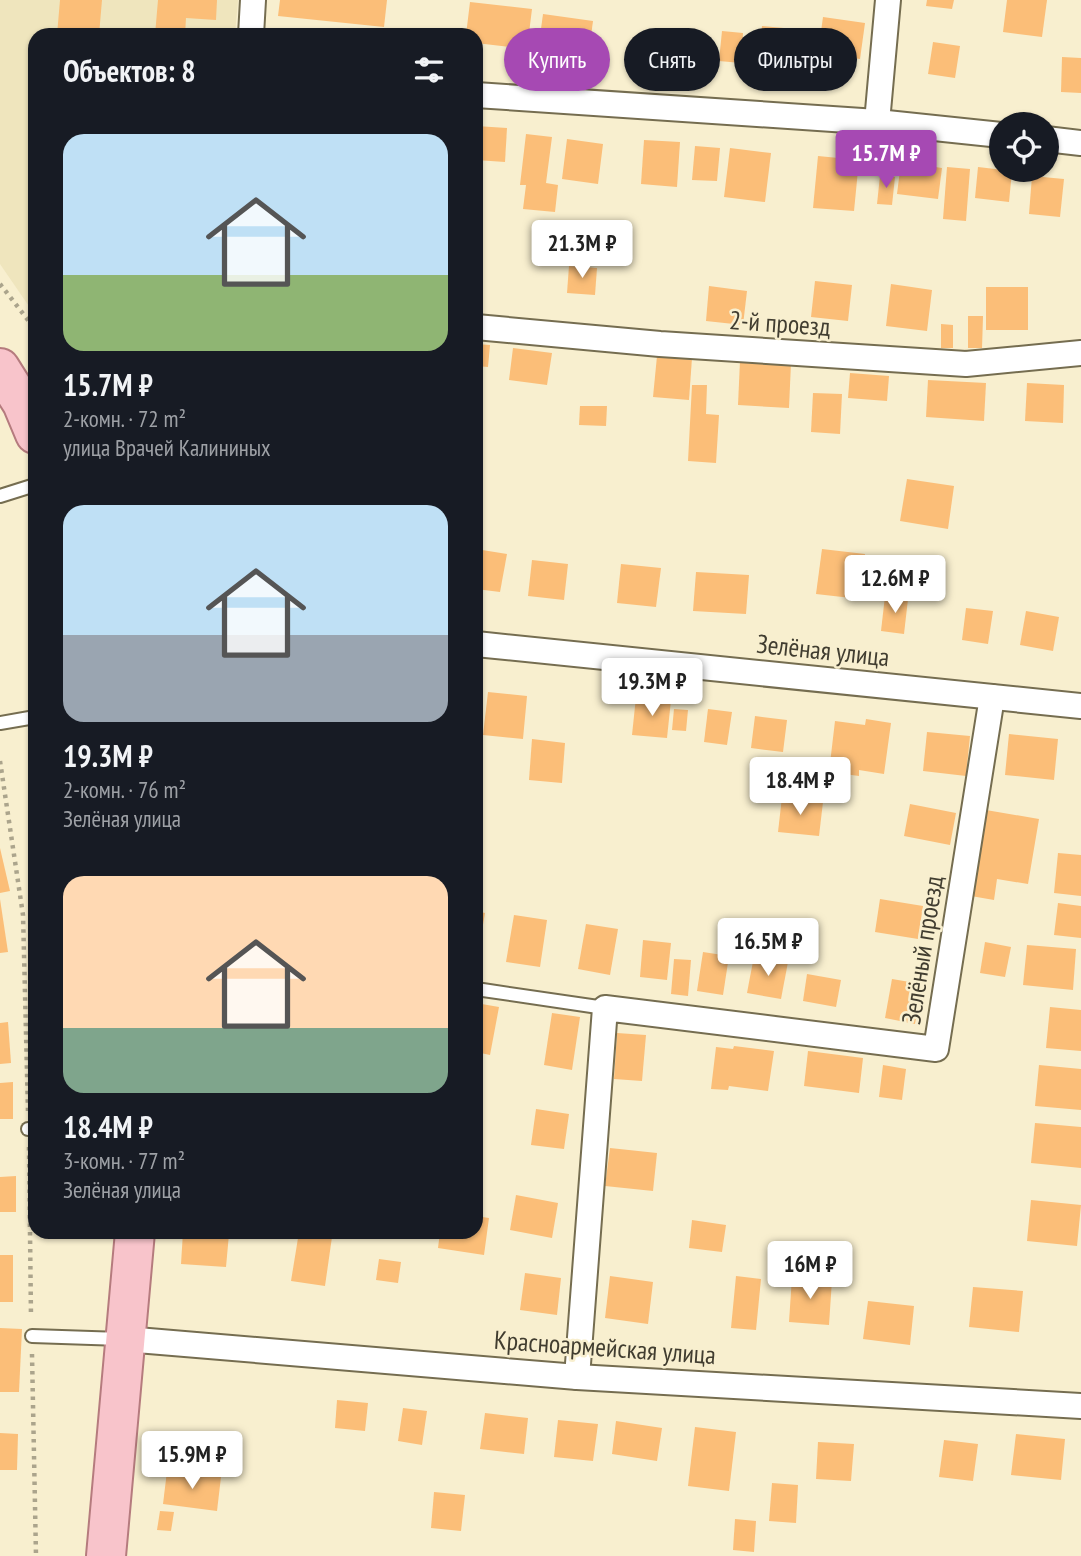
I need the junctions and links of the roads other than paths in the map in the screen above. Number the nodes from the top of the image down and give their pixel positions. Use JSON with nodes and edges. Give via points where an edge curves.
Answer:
{"nodes":[{"id":1,"x":253,"y":0,"type":"edge"},
{"id":2,"x":888,"y":0,"type":"edge"},
{"id":3,"x":251,"y":28,"type":"edge"},
{"id":4,"x":483,"y":95,"type":"edge"},
{"id":5,"x":877,"y":122,"type":"junction"},
{"id":6,"x":989,"y":134,"type":"edge"},
{"id":7,"x":1059,"y":140,"type":"edge"},
{"id":8,"x":1081,"y":142,"type":"edge"},
{"id":9,"x":483,"y":328,"type":"edge"},
{"id":10,"x":1081,"y":353,"type":"edge"},
{"id":11,"x":0,"y":368,"type":"edge"},
{"id":12,"x":28,"y":417,"type":"edge"},
{"id":13,"x":28,"y":487,"type":"edge"},
{"id":14,"x":0,"y":496,"type":"edge"},
{"id":15,"x":483,"y":645,"type":"edge"},
{"id":16,"x":992,"y":697,"type":"junction"},
{"id":17,"x":1081,"y":706,"type":"edge"},
{"id":18,"x":28,"y":718,"type":"edge"},
{"id":19,"x":0,"y":723,"type":"edge"},
{"id":20,"x":483,"y":990,"type":"edge"},
{"id":21,"x":605,"y":1008,"type":"junction"},
{"id":22,"x":134,"y":1239,"type":"edge"},
{"id":23,"x":32,"y":1336,"type":"road end"},
{"id":24,"x":125,"y":1339,"type":"junction"},
{"id":25,"x":577,"y":1377,"type":"junction"},
{"id":26,"x":1081,"y":1406,"type":"edge"},
{"id":27,"x":106,"y":1556,"type":"edge"}],
"edges":[{"from":1,"to":3,"type":"street"},
{"from":2,"to":5,"type":"street"},
{"from":4,"to":5,"type":"street"},
{"from":5,"to":6,"type":"street"},
{"from":7,"to":8,"type":"street"},
{"from":9,"to":10,"type":"street","name":"2-й проезд","via":[[966,364]]},
{"from":11,"to":12,"type":"main road"},
{"from":13,"to":14,"type":"lane"},
{"from":15,"to":16,"type":"street","name":"Зелёная улица"},
{"from":16,"to":17,"type":"street","name":"Зелёная улица"},
{"from":16,"to":21,"type":"street","name":"Зелёный проезд","via":[[936,1049]]},
{"from":18,"to":19,"type":"lane"},
{"from":20,"to":21,"type":"lane","name":"Зелёный проезд"},
{"from":21,"to":25,"type":"street"},
{"from":22,"to":24,"type":"main road"},
{"from":23,"to":24,"type":"lane"},
{"from":24,"to":25,"type":"street","name":"Красноармейская улица"},
{"from":24,"to":27,"type":"main road"},
{"from":25,"to":26,"type":"street","name":"Красноармейская улица"}]}
